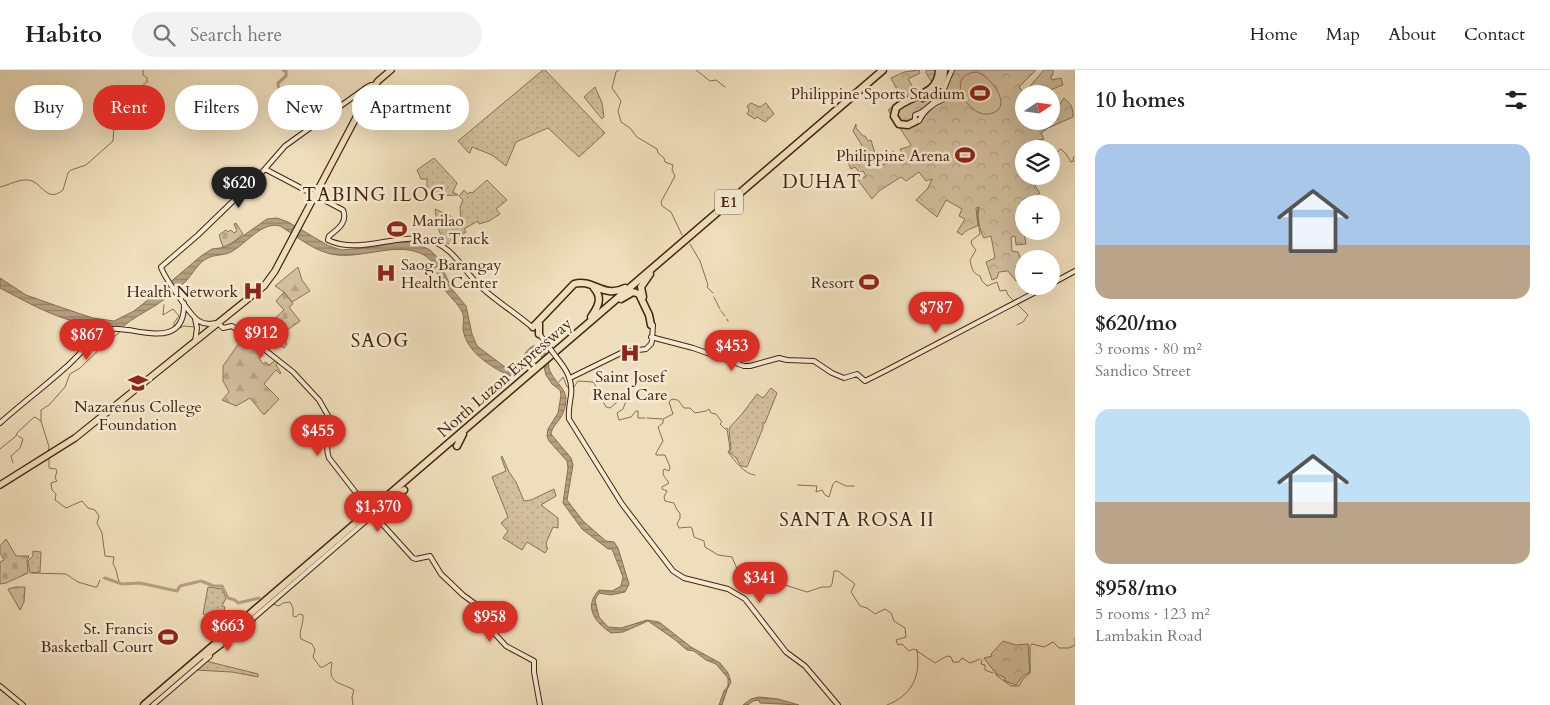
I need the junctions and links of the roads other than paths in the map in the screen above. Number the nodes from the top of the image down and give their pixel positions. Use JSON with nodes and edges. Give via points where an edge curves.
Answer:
{"nodes":[{"id":1,"x":389,"y":70,"type":"edge"},
{"id":2,"x":883,"y":70,"type":"edge"},
{"id":3,"x":888,"y":70,"type":"edge"},
{"id":4,"x":939,"y":70,"type":"edge"},
{"id":5,"x":944,"y":70,"type":"edge"},
{"id":6,"x":952,"y":70,"type":"edge"},
{"id":7,"x":374,"y":85,"type":"edge"},
{"id":8,"x":352,"y":100,"type":"edge"},
{"id":9,"x":918,"y":117,"type":"junction"},
{"id":10,"x":352,"y":126,"type":"edge"},
{"id":11,"x":265,"y":168,"type":"junction"},
{"id":12,"x":315,"y":194,"type":"junction"},
{"id":13,"x":1075,"y":271,"type":"edge"},
{"id":14,"x":650,"y":274,"type":"junction"},
{"id":15,"x":639,"y":279,"type":"junction"},
{"id":16,"x":1060,"y":279,"type":"edge"},
{"id":17,"x":1031,"y":295,"type":"edge"},
{"id":18,"x":621,"y":299,"type":"junction"},
{"id":19,"x":184,"y":303,"type":"junction"},
{"id":20,"x":196,"y":319,"type":"junction"},
{"id":21,"x":218,"y":323,"type":"junction"},
{"id":22,"x":652,"y":325,"type":"junction"},
{"id":23,"x":536,"y":328,"type":"junction"},
{"id":24,"x":575,"y":334,"type":"junction"},
{"id":25,"x":652,"y":339,"type":"junction"},
{"id":26,"x":195,"y":342,"type":"junction"},
{"id":27,"x":553,"y":355,"type":"junction"},
{"id":28,"x":540,"y":366,"type":"junction"},
{"id":29,"x":568,"y":372,"type":"junction"},
{"id":30,"x":576,"y":376,"type":"junction"},
{"id":31,"x":571,"y":384,"type":"junction"},
{"id":32,"x":0,"y":423,"type":"edge"},
{"id":33,"x":463,"y":434,"type":"junction"},
{"id":34,"x":457,"y":446,"type":"dead end"},
{"id":35,"x":0,"y":485,"type":"edge"},
{"id":36,"x":404,"y":490,"type":"dead end"},
{"id":37,"x":388,"y":499,"type":"junction"},
{"id":38,"x":374,"y":514,"type":"junction"},
{"id":39,"x":255,"y":609,"type":"junction"},
{"id":40,"x":251,"y":620,"type":"junction"},
{"id":41,"x":222,"y":633,"type":"dead end"},
{"id":42,"x":205,"y":656,"type":"junction"},
{"id":43,"x":0,"y":686,"type":"edge"},
{"id":44,"x":151,"y":704,"type":"edge"},
{"id":45,"x":23,"y":705,"type":"edge"},
{"id":46,"x":144,"y":705,"type":"edge"},
{"id":47,"x":540,"y":705,"type":"edge"},
{"id":48,"x":838,"y":705,"type":"edge"}],
"edges":[{"from":1,"to":7,"type":"highway"},
{"from":2,"to":15,"type":"highway","name":"North Luzon Expressway","number":"E1"},
{"from":3,"to":14,"type":"highway","name":"North Luzon Expressway","number":"E1"},
{"from":4,"to":9,"type":"highway","via":[[936,84],[896,108],[894,116],[897,123],[908,126]]},
{"from":5,"to":9,"type":"highway","via":[[936,91],[901,108],[897,116],[905,123]]},
{"from":6,"to":9,"type":"main road","via":[[939,98]]},
{"from":8,"to":11,"type":"main road","via":[[284,146]]},
{"from":10,"to":12,"type":"highway"},
{"from":11,"to":12,"type":"main road"},
{"from":11,"to":19,"type":"main road","via":[[198,235],[161,266]]},
{"from":12,"to":21,"type":"highway","via":[[266,284]]},
{"from":12,"to":23,"type":"main road","via":[[341,208],[345,214],[344,221],[328,240],[348,246],[401,239],[429,240],[454,255],[482,288]]},
{"from":13,"to":16,"type":"main road"},
{"from":14,"to":18,"type":"highway","name":"North Luzon Expressway","number":"E1"},
{"from":14,"to":22,"type":"highway","via":[[640,288]]},
{"from":15,"to":23,"type":"highway","via":[[614,291],[602,290],[585,282],[574,284]]},
{"from":15,"to":24,"type":"highway","name":"North Luzon Expressway","number":"E1"},
{"from":17,"to":25,"type":"main road","via":[[865,381],[857,374],[844,378],[814,362],[779,358],[745,366],[693,348]]},
{"from":18,"to":22,"type":"highway","via":[[633,292],[638,293]]},
{"from":18,"to":27,"type":"highway","name":"North Luzon Expressway","number":"E1"},
{"from":19,"to":20,"type":"main road"},
{"from":19,"to":32,"type":"main road","via":[[182,320],[171,332],[111,330],[99,337]]},
{"from":20,"to":21,"type":"main road","via":[[205,324]]},
{"from":20,"to":26,"type":"main road"},
{"from":21,"to":26,"type":"highway"},
{"from":21,"to":38,"type":"main road","bridge":true,"via":[[223,328],[232,326],[281,362],[319,400],[334,426],[327,442],[329,458]]},
{"from":22,"to":25,"type":"main road"},
{"from":23,"to":24,"type":"highway","via":[[568,291],[576,285],[588,284],[597,291],[599,300],[596,309]]},
{"from":23,"to":27,"type":"main road"},
{"from":24,"to":27,"type":"highway","name":"North Luzon Expressway","number":"E1"},
{"from":25,"to":30,"type":"main road","via":[[646,349],[623,352]]},
{"from":26,"to":35,"type":"highway","via":[[75,438]]},
{"from":27,"to":28,"type":"highway","name":"North Luzon Expressway","number":"E1"},
{"from":27,"to":29,"type":"main road"},
{"from":28,"to":33,"type":"highway","name":"North Luzon Expressway","number":"E1"},
{"from":28,"to":39,"type":"highway","name":"North Luzon Expressway","number":"E1"},
{"from":29,"to":30,"type":"main road"},
{"from":29,"to":31,"type":"main road"},
{"from":30,"to":31,"type":"main road"},
{"from":31,"to":48,"type":"main road","via":[[569,415],[573,426],[622,505],[673,570],[684,578],[728,589],[745,599],[786,652],[805,666]]},
{"from":33,"to":34,"type":"highway"},
{"from":33,"to":37,"type":"highway","name":"North Luzon Expressway","number":"E1"},
{"from":36,"to":37,"type":"highway"},
{"from":37,"to":42,"type":"highway","name":"North Luzon Expressway","number":"E1"},
{"from":38,"to":40,"type":"main road"},
{"from":38,"to":47,"type":"main road","via":[[413,558],[430,556],[446,579],[483,609],[494,632],[506,646],[534,661]]},
{"from":39,"to":41,"type":"highway"},
{"from":39,"to":46,"type":"highway","name":"North Luzon Expressway","number":"E1"},
{"from":40,"to":42,"type":"highway"},
{"from":40,"to":44,"type":"main road"},
{"from":42,"to":44,"type":"highway","name":"North Luzon Expressway","number":"E1"},
{"from":43,"to":45,"type":"main road"}]}
